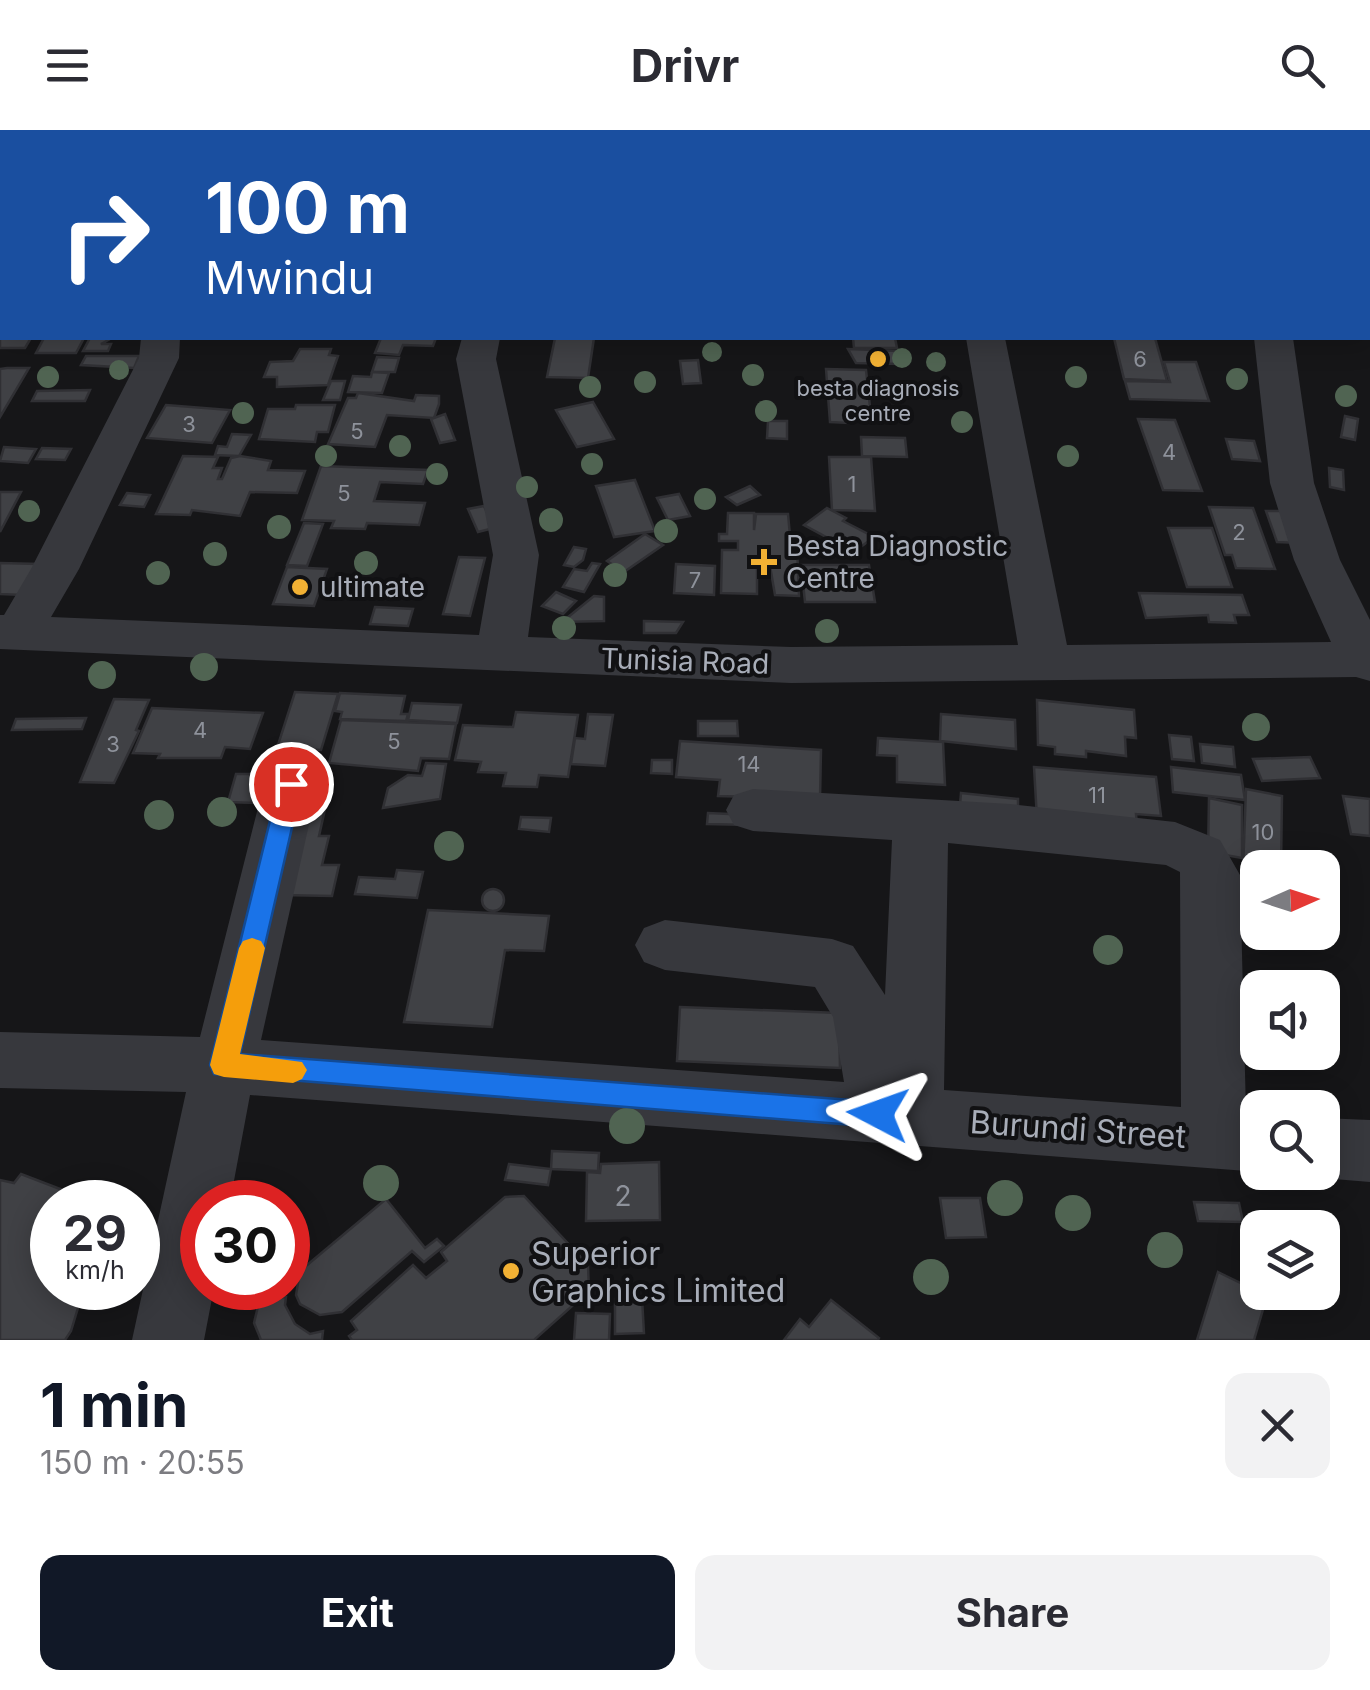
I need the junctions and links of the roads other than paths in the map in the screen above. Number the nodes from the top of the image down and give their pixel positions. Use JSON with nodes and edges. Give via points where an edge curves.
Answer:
{"nodes":[{"id":1,"x":161,"y":340,"type":"edge"},
{"id":2,"x":481,"y":340,"type":"edge"},
{"id":3,"x":986,"y":340,"type":"edge"},
{"id":4,"x":1274,"y":340,"type":"edge"},
{"id":5,"x":9,"y":633,"type":"edge"},
{"id":6,"x":501,"y":653,"type":"junction"},
{"id":7,"x":1368,"y":661,"type":"edge"},
{"id":8,"x":1046,"y":662,"type":"junction"},
{"id":9,"x":291,"y":784,"type":"dead end"},
{"id":10,"x":752,"y":810,"type":"dead end"},
{"id":11,"x":921,"y":820,"type":"junction"},
{"id":12,"x":665,"y":945,"type":"dead end"},
{"id":13,"x":0,"y":1060,"type":"edge"},
{"id":14,"x":224,"y":1065,"type":"junction"},
{"id":15,"x":894,"y":1116,"type":"junction"},
{"id":16,"x":1236,"y":1141,"type":"edge"},
{"id":17,"x":1340,"y":1149,"type":"edge"},
{"id":18,"x":1370,"y":1151,"type":"edge"},
{"id":19,"x":168,"y":1340,"type":"edge"}],
"edges":[{"from":1,"to":5,"type":"street","via":[[159,358],[55,569]]},
{"from":2,"to":6,"type":"street","via":[[476,359],[516,555]]},
{"from":3,"to":8,"type":"street"},
{"from":4,"to":7,"type":"street","via":[[1292,484],[1317,560]]},
{"from":5,"to":6,"type":"street","name":"Tunisia Road"},
{"from":6,"to":8,"type":"street","name":"Tunisia Road","via":[[791,665]]},
{"from":7,"to":8,"type":"street","name":"Tunisia Road"},
{"from":9,"to":14,"type":"street"},
{"from":10,"to":11,"type":"street"},
{"from":11,"to":15,"type":"street"},
{"from":11,"to":16,"type":"street","via":[[1176,844],[1200,856],[1212,875]]},
{"from":12,"to":15,"type":"street","via":[[832,964],[870,1028]]},
{"from":13,"to":14,"type":"street","name":"Burundi Street"},
{"from":14,"to":15,"type":"street","name":"Burundi Street"},
{"from":14,"to":19,"type":"street"},
{"from":15,"to":16,"type":"street","name":"Burundi Street"},
{"from":17,"to":18,"type":"street"}]}
